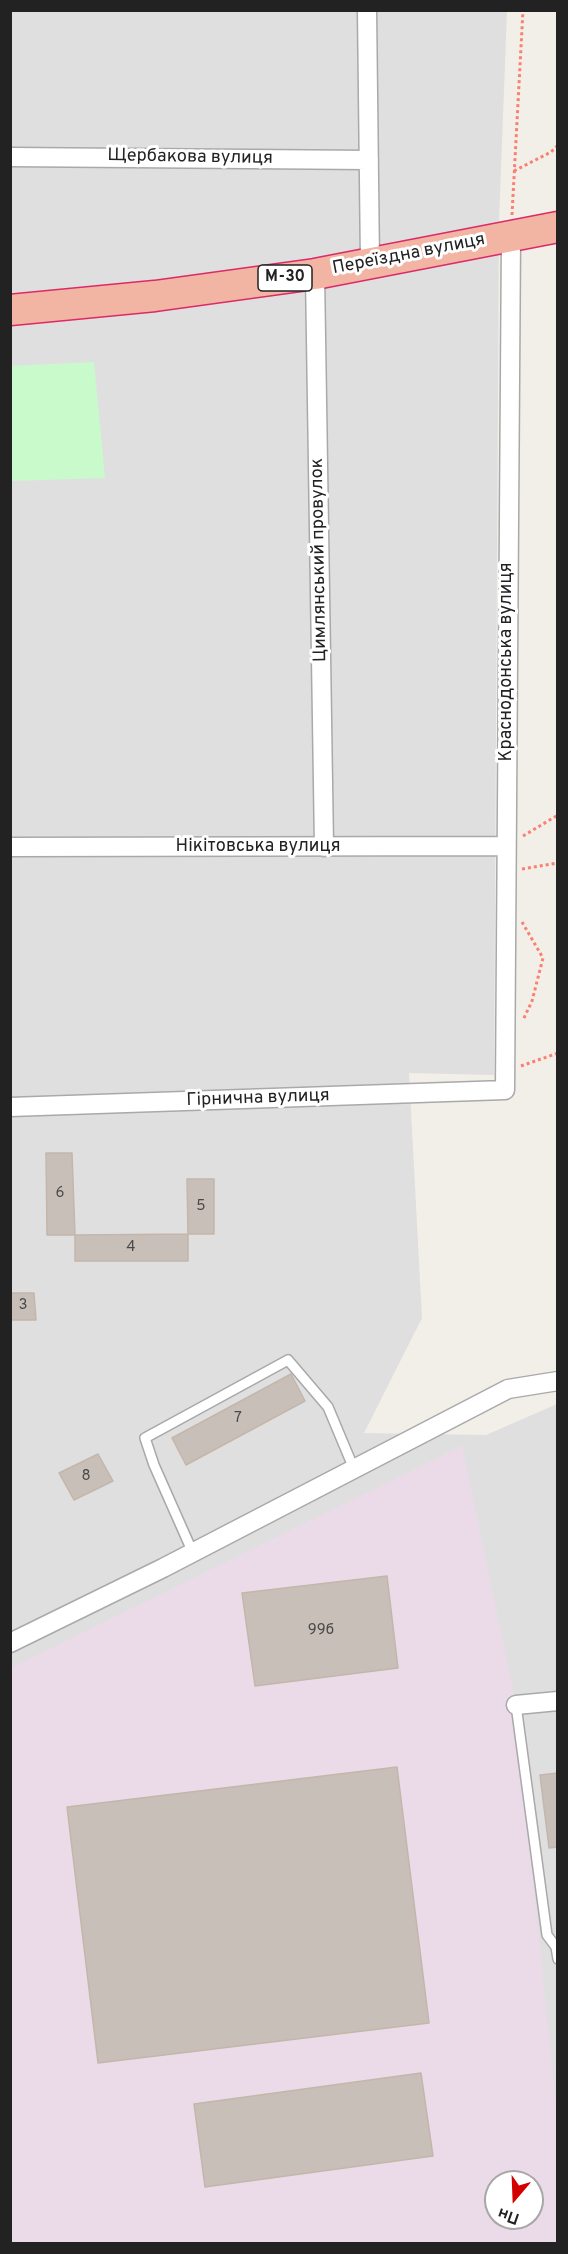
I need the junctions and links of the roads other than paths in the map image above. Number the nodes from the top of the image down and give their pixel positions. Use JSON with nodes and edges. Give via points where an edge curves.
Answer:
{"nodes":[{"id":1,"x":367,"y":10,"type":"edge"},
{"id":2,"x":10,"y":157,"type":"edge"},
{"id":3,"x":369,"y":160,"type":"junction"},
{"id":4,"x":558,"y":227,"type":"edge"},
{"id":5,"x":511,"y":235,"type":"junction"},
{"id":6,"x":370,"y":263,"type":"junction"},
{"id":7,"x":315,"y":274,"type":"junction"},
{"id":8,"x":10,"y":309,"type":"edge"},
{"id":9,"x":506,"y":846,"type":"junction"},
{"id":10,"x":10,"y":847,"type":"edge"},
{"id":11,"x":324,"y":847,"type":"junction"},
{"id":12,"x":505,"y":1081,"type":"joint"},
{"id":13,"x":10,"y":1107,"type":"edge"},
{"id":14,"x":558,"y":1381,"type":"edge"},
{"id":15,"x":354,"y":1469,"type":"junction"},
{"id":16,"x":193,"y":1553,"type":"junction"},
{"id":17,"x":10,"y":1643,"type":"edge"},
{"id":18,"x":558,"y":1701,"type":"edge"},
{"id":19,"x":516,"y":1705,"type":"joint"},
{"id":20,"x":558,"y":1959,"type":"edge"}],
"edges":[{"from":1,"to":3,"type":"street"},
{"from":2,"to":3,"type":"street","name":"Щербакова вулиця"},
{"from":3,"to":6,"type":"street"},
{"from":4,"to":5,"type":"highway","name":"Переїздна вулиця","number":"М-30"},
{"from":5,"to":6,"type":"highway","name":"Переїздна вулиця","number":"М-30"},
{"from":5,"to":9,"type":"street","name":"Краснодонська вулиця"},
{"from":6,"to":7,"type":"highway","name":"Переїздна вулиця","number":"М-30"},
{"from":7,"to":8,"type":"highway","name":"Переїздна вулиця","number":"М-30","via":[[155,296]]},
{"from":7,"to":11,"type":"street","name":"Цимлянський провулок"},
{"from":9,"to":11,"type":"street","name":"Нікітовська вулиця"},
{"from":9,"to":12,"type":"street","name":"Краснодонська вулиця"},
{"from":10,"to":11,"type":"street","name":"Нікітовська вулиця"},
{"from":12,"to":13,"type":"street","name":"Гірнична вулиця"},
{"from":14,"to":15,"type":"street","via":[[508,1389]]},
{"from":15,"to":16,"type":"street"},
{"from":15,"to":16,"type":"lane","via":[[328,1407],[288,1360],[145,1438]]},
{"from":16,"to":17,"type":"street"},
{"from":18,"to":19,"type":"street"},
{"from":19,"to":20,"type":"lane","via":[[547,1935],[556,1947]]}]}
